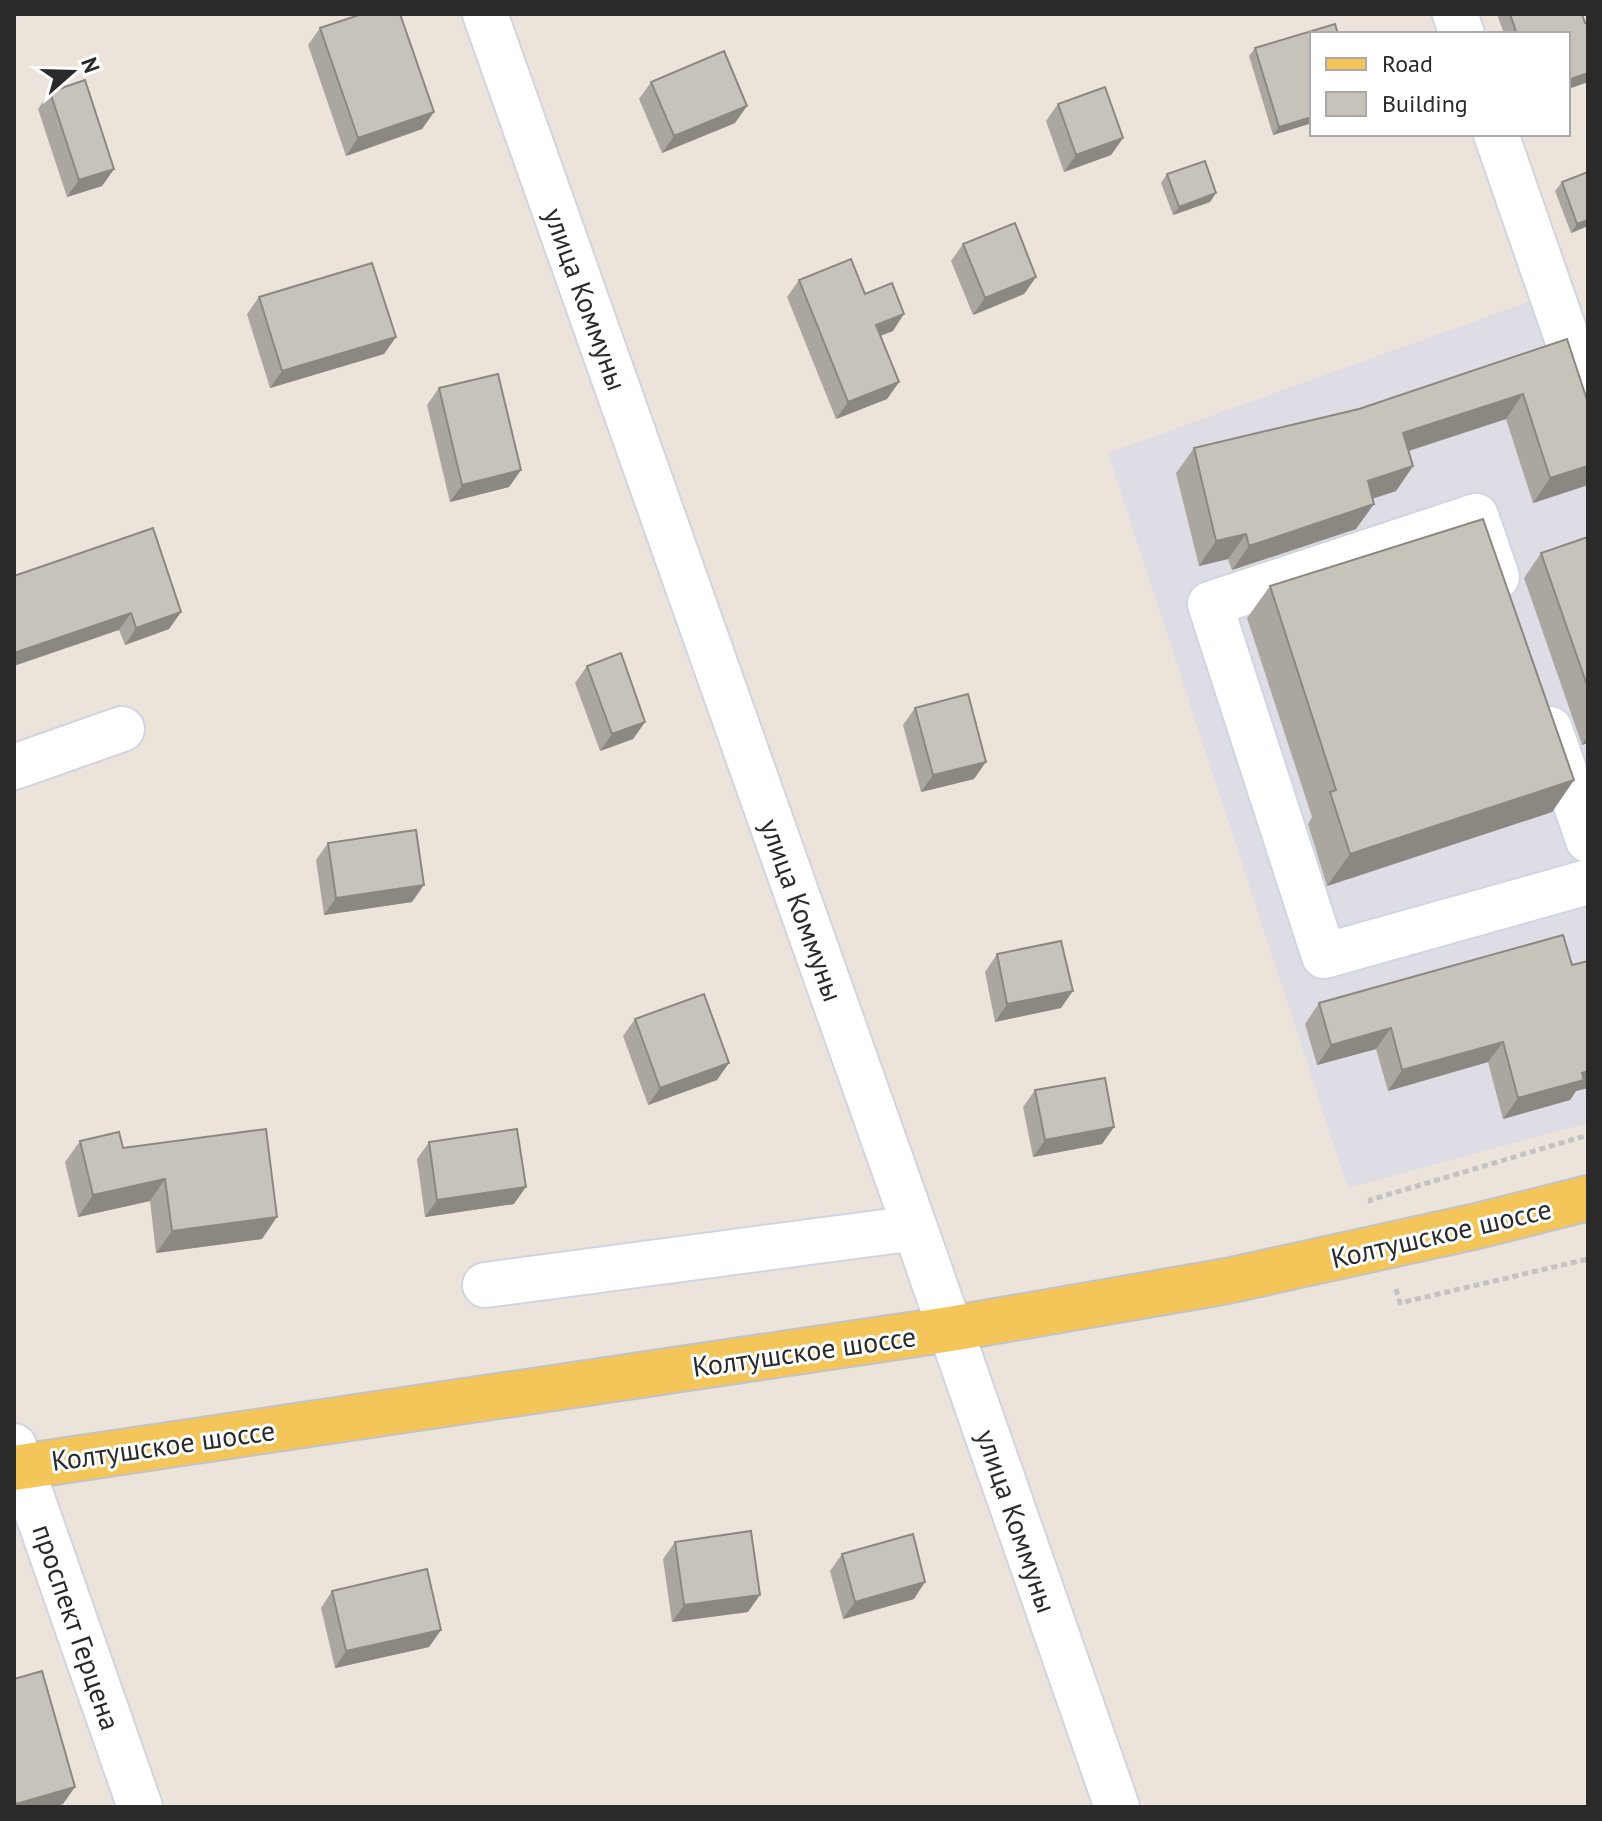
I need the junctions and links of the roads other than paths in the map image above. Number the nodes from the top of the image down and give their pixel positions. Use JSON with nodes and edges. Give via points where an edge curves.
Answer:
{"nodes":[{"id":1,"x":485,"y":14,"type":"edge"},
{"id":2,"x":1497,"y":136,"type":"edge"},
{"id":3,"x":1588,"y":399,"type":"edge"},
{"id":4,"x":1512,"y":619,"type":"edge"},
{"id":5,"x":1537,"y":693,"type":"edge"},
{"id":6,"x":122,"y":729,"type":"dead end"},
{"id":7,"x":14,"y":767,"type":"edge"},
{"id":8,"x":1588,"y":840,"type":"edge"},
{"id":9,"x":1588,"y":882,"type":"edge"},
{"id":10,"x":1588,"y":1198,"type":"edge"},
{"id":11,"x":915,"y":1228,"type":"junction"},
{"id":12,"x":485,"y":1285,"type":"dead end"},
{"id":13,"x":950,"y":1329,"type":"junction"},
{"id":14,"x":17,"y":1460,"type":"edge"},
{"id":15,"x":135,"y":1806,"type":"edge"},
{"id":16,"x":1117,"y":1807,"type":"edge"}],
"edges":[{"from":1,"to":11,"type":"street","name":"улица Коммуны"},
{"from":2,"to":3,"type":"street"},
{"from":4,"to":9,"type":"street","via":[[1476,516],[1210,604],[1324,956]]},
{"from":5,"to":8,"type":"street"},
{"from":6,"to":7,"type":"street"},
{"from":10,"to":13,"type":"main road","name":"Колтушское шоссе","via":[[1227,1281]]},
{"from":11,"to":12,"type":"street"},
{"from":11,"to":13,"type":"street","name":"улица Коммуны"},
{"from":13,"to":14,"type":"main road","name":"Колтушское шоссе"},
{"from":13,"to":16,"type":"street","name":"улица Коммуны"},
{"from":14,"to":15,"type":"street","name":"проспект Герцена"}]}
